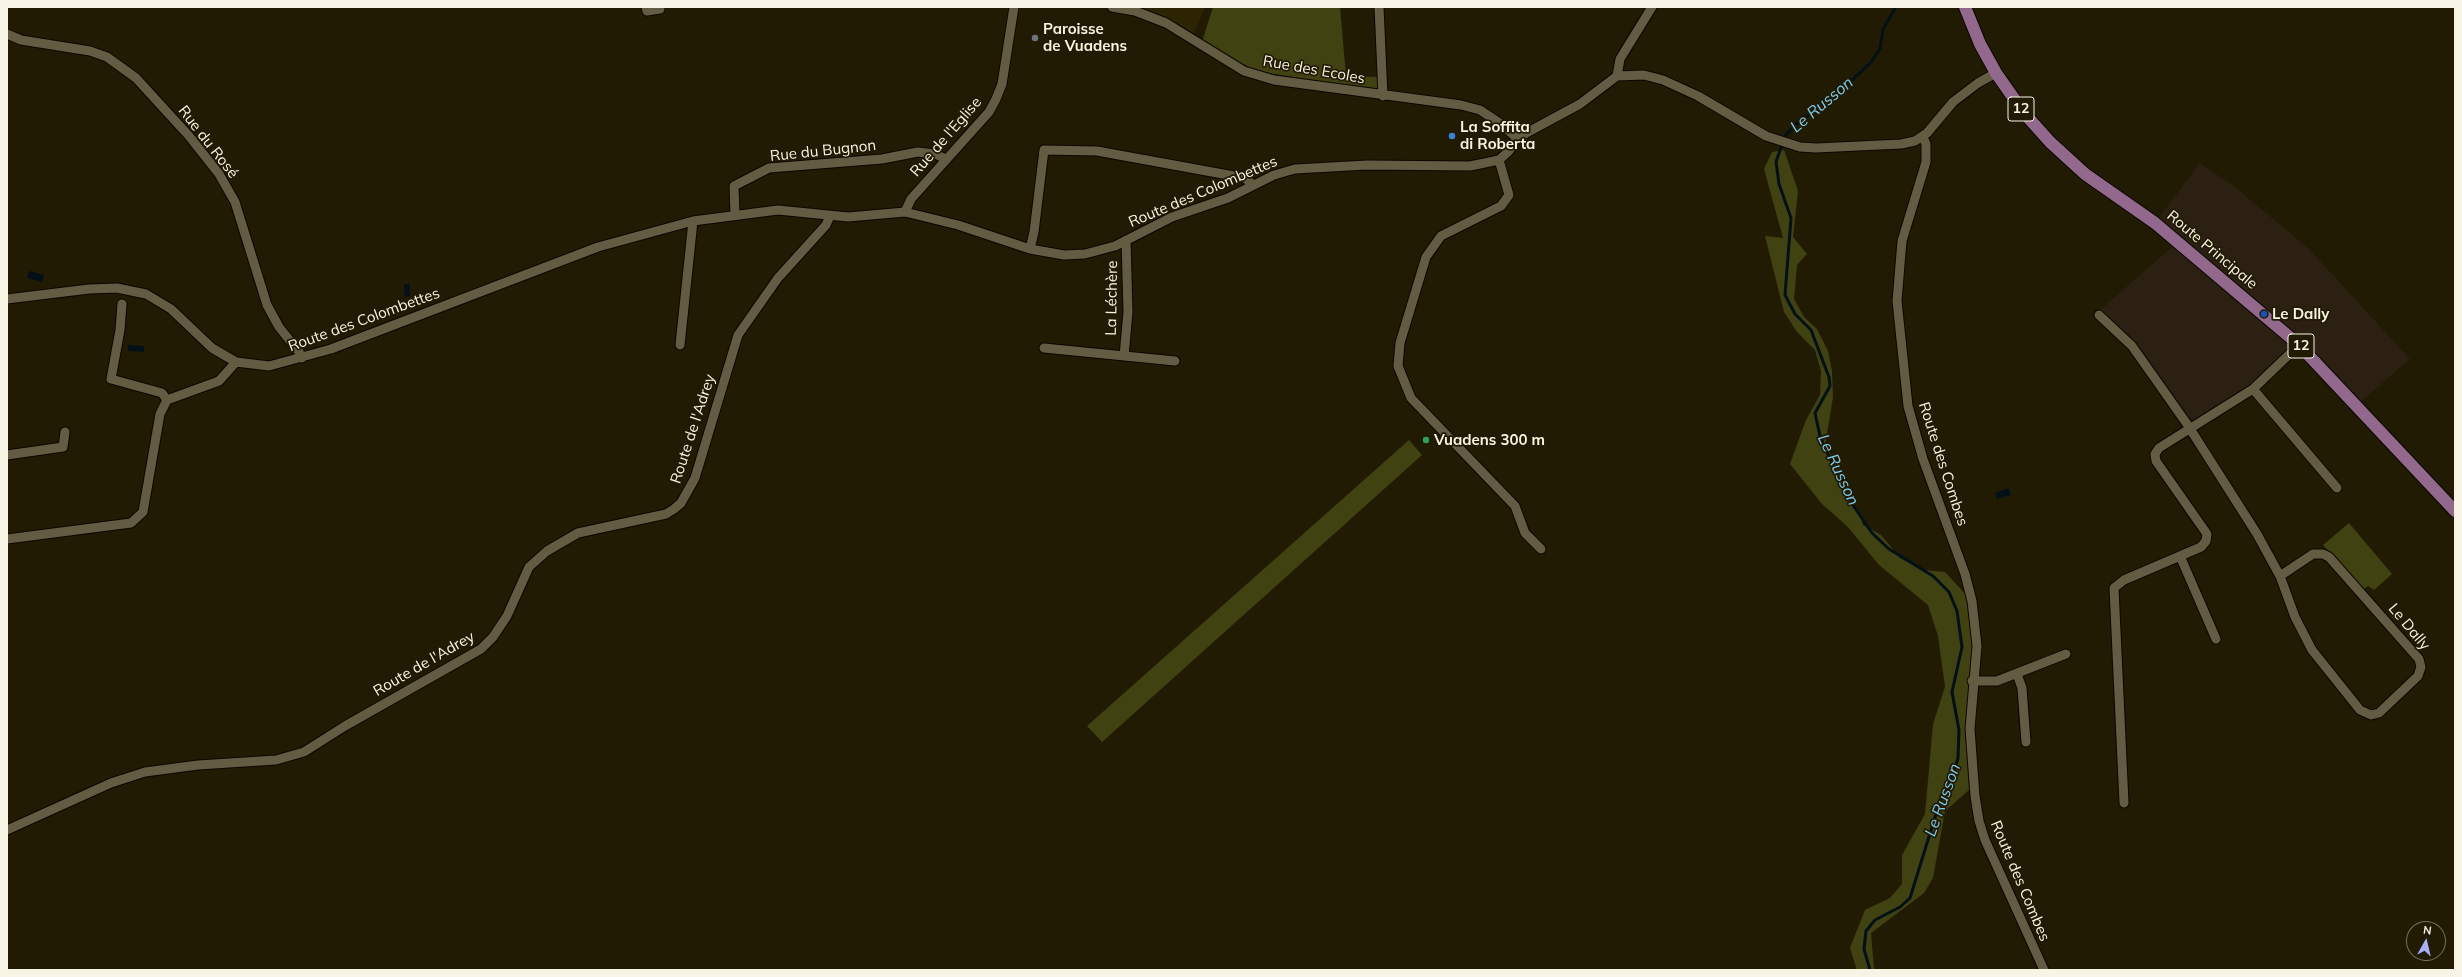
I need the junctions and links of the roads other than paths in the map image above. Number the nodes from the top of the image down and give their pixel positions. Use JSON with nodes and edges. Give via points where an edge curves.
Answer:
{"nodes":[{"id":1,"x":646,"y":7,"type":"edge"},
{"id":2,"x":1014,"y":7,"type":"edge"},
{"id":3,"x":1112,"y":7,"type":"edge"},
{"id":4,"x":1379,"y":7,"type":"edge"},
{"id":5,"x":1652,"y":7,"type":"edge"},
{"id":6,"x":1965,"y":7,"type":"edge"},
{"id":7,"x":660,"y":9,"type":"dead end"},
{"id":8,"x":7,"y":34,"type":"edge"},
{"id":9,"x":1996,"y":74,"type":"junction"},
{"id":10,"x":1617,"y":76,"type":"junction"},
{"id":11,"x":1383,"y":96,"type":"junction"},
{"id":12,"x":1923,"y":137,"type":"junction"},
{"id":13,"x":1517,"y":138,"type":"junction"},
{"id":14,"x":946,"y":159,"type":"junction"},
{"id":15,"x":1498,"y":160,"type":"junction"},
{"id":16,"x":1253,"y":185,"type":"junction"},
{"id":17,"x":905,"y":212,"type":"junction"},
{"id":18,"x":735,"y":215,"type":"junction"},
{"id":19,"x":830,"y":216,"type":"junction"},
{"id":20,"x":693,"y":221,"type":"junction"},
{"id":21,"x":1126,"y":240,"type":"junction"},
{"id":22,"x":1030,"y":249,"type":"junction"},
{"id":23,"x":7,"y":299,"type":"edge"},
{"id":24,"x":122,"y":304,"type":"dead end"},
{"id":25,"x":2099,"y":315,"type":"dead end"},
{"id":26,"x":680,"y":345,"type":"dead end"},
{"id":27,"x":2299,"y":345,"type":"junction"},
{"id":28,"x":1044,"y":348,"type":"dead end"},
{"id":29,"x":1124,"y":356,"type":"junction"},
{"id":30,"x":302,"y":358,"type":"junction"},
{"id":31,"x":1175,"y":361,"type":"dead end"},
{"id":32,"x":236,"y":362,"type":"junction"},
{"id":33,"x":2253,"y":388,"type":"junction"},
{"id":34,"x":167,"y":400,"type":"junction"},
{"id":35,"x":2190,"y":429,"type":"junction"},
{"id":36,"x":66,"y":432,"type":"dead end"},
{"id":37,"x":7,"y":455,"type":"edge"},
{"id":38,"x":2337,"y":488,"type":"dead end"},
{"id":39,"x":2455,"y":511,"type":"edge"},
{"id":40,"x":7,"y":540,"type":"edge"},
{"id":41,"x":1542,"y":549,"type":"dead end"},
{"id":42,"x":2180,"y":556,"type":"junction"},
{"id":43,"x":2280,"y":576,"type":"junction"},
{"id":44,"x":2216,"y":639,"type":"dead end"},
{"id":45,"x":2066,"y":654,"type":"dead end"},
{"id":46,"x":2017,"y":674,"type":"junction"},
{"id":47,"x":1972,"y":681,"type":"junction"},
{"id":48,"x":2026,"y":742,"type":"dead end"},
{"id":49,"x":2124,"y":803,"type":"dead end"},
{"id":50,"x":7,"y":830,"type":"edge"},
{"id":51,"x":2044,"y":970,"type":"edge"}],
"edges":[{"from":1,"to":7,"type":"street","via":[[647,10]]},
{"from":2,"to":14,"type":"street","name":"Rue de l'Eglise","via":[[1000,91],[989,112]]},
{"from":3,"to":11,"type":"street","name":"Rue des Ecoles","via":[[1135,11],[1166,22],[1244,71],[1274,80]]},
{"from":4,"to":11,"type":"street"},
{"from":5,"to":10,"type":"street","via":[[1620,59]]},
{"from":6,"to":9,"type":"main road","name":"Route Principale","number":"12"},
{"from":8,"to":30,"type":"street","name":"Rue du Rosé","via":[[40,44],[90,51],[112,60],[136,78],[189,136],[219,174],[235,202],[268,305],[279,327]]},
{"from":9,"to":12,"type":"street","via":[[1978,83],[1953,102]]},
{"from":9,"to":27,"type":"main road","name":"Route Principale","number":"12","via":[[2024,113],[2050,142],[2085,174],[2167,232]]},
{"from":10,"to":12,"type":"street","via":[[1644,75],[1679,86],[1790,145],[1816,148],[1894,145],[1909,143]]},
{"from":10,"to":13,"type":"street","via":[[1580,104]]},
{"from":11,"to":13,"type":"street","name":"Rue des Ecoles","via":[[1461,105],[1480,110]]},
{"from":12,"to":47,"type":"street","name":"Route des Combes","via":[[1926,144],[1926,162],[1906,223],[1900,251],[1897,301],[1900,343],[1908,406],[1923,460],[1969,587],[1977,646]]},
{"from":13,"to":15,"type":"street","via":[[1509,151]]},
{"from":14,"to":17,"type":"street","name":"Rue de l'Eglise","via":[[911,199]]},
{"from":14,"to":18,"type":"street","name":"Rue du Bugnon","via":[[935,154],[918,152],[882,159],[769,168],[734,186]]},
{"from":15,"to":16,"type":"street","name":"Route des Colombettes","via":[[1470,166],[1320,166],[1281,173]]},
{"from":15,"to":41,"type":"street","via":[[1509,195],[1501,206],[1441,236],[1426,256],[1400,343],[1398,366],[1411,398],[1515,506],[1525,533]]},
{"from":16,"to":21,"type":"street","name":"Route des Colombettes","via":[[1228,198],[1157,224]]},
{"from":16,"to":22,"type":"street","via":[[1245,178],[1097,151],[1044,150]]},
{"from":17,"to":19,"type":"street","name":"Route des Colombettes"},
{"from":17,"to":22,"type":"street","name":"Route des Colombettes","via":[[958,225]]},
{"from":18,"to":19,"type":"street","name":"Route des Colombettes","via":[[778,210],[807,211]]},
{"from":18,"to":20,"type":"street","name":"Route des Colombettes"},
{"from":19,"to":50,"type":"street","name":"Route de l'Adrey","via":[[826,225],[778,278],[738,335],[695,478],[681,503],[674,509],[666,514],[578,533],[547,551],[529,567],[507,616],[481,649],[304,752],[276,760],[198,765],[144,772],[111,782]]},
{"from":20,"to":26,"type":"street"},
{"from":20,"to":30,"type":"street","name":"Route des Colombettes","via":[[577,254]]},
{"from":21,"to":22,"type":"street","name":"Route des Colombettes","via":[[1098,252],[1072,255]]},
{"from":21,"to":29,"type":"street","name":"La Léchère","via":[[1128,312]]},
{"from":23,"to":32,"type":"street","name":"Route des Colombettes","via":[[89,289],[117,288],[146,294],[171,309],[212,348]]},
{"from":24,"to":34,"type":"street","via":[[112,379],[162,393]]},
{"from":25,"to":35,"type":"street","name":"Le Dally","via":[[2132,346]]},
{"from":27,"to":33,"type":"street"},
{"from":27,"to":39,"type":"main road","name":"Route Principale","number":"12"},
{"from":28,"to":29,"type":"street","name":"La Léchère"},
{"from":29,"to":31,"type":"street","name":"La Léchère"},
{"from":30,"to":32,"type":"street","name":"Route des Colombettes","via":[[269,366]]},
{"from":32,"to":34,"type":"street","via":[[219,381]]},
{"from":33,"to":35,"type":"street"},
{"from":33,"to":38,"type":"street"},
{"from":34,"to":40,"type":"street","via":[[160,414],[143,512],[131,523]]},
{"from":35,"to":42,"type":"street","via":[[2159,448],[2155,454],[2156,461],[2206,530],[2204,545]]},
{"from":35,"to":43,"type":"street","name":"Le Dally","via":[[2257,534]]},
{"from":36,"to":37,"type":"street","via":[[63,447]]},
{"from":42,"to":44,"type":"street"},
{"from":42,"to":49,"type":"street","via":[[2124,580],[2118,584],[2114,592]]},
{"from":43,"to":43,"type":"street","name":"Le Dally","via":[[2295,618],[2312,650],[2362,712],[2379,713],[2418,676],[2421,667],[2419,659],[2330,557],[2313,554]]},
{"from":45,"to":46,"type":"street"},
{"from":46,"to":47,"type":"street","via":[[1997,681]]},
{"from":46,"to":48,"type":"street","via":[[2022,688]]},
{"from":47,"to":51,"type":"street","name":"Route des Combes","via":[[1970,735],[1979,821],[1985,840]]}]}
